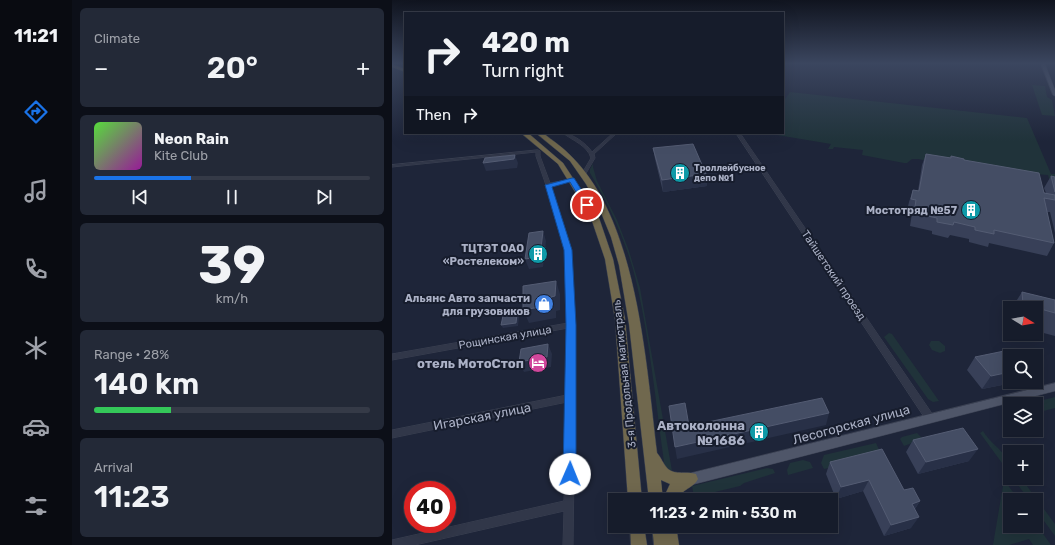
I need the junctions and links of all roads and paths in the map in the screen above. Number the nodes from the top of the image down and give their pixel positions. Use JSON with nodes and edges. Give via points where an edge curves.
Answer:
{"nodes":[{"id":1,"x":525,"y":134,"type":"edge"},
{"id":2,"x":540,"y":134,"type":"edge"},
{"id":3,"x":567,"y":134,"type":"edge"},
{"id":4,"x":614,"y":134,"type":"edge"},
{"id":5,"x":739,"y":134,"type":"edge"},
{"id":6,"x":538,"y":148,"type":"junction"},
{"id":7,"x":592,"y":154,"type":"junction"},
{"id":8,"x":392,"y":166,"type":"edge"},
{"id":9,"x":583,"y":175,"type":"junction"},
{"id":10,"x":572,"y":180,"type":"junction"},
{"id":11,"x":548,"y":185,"type":"junction"},
{"id":12,"x":571,"y":325,"type":"junction"},
{"id":13,"x":392,"y":357,"type":"edge"},
{"id":14,"x":1055,"y":386,"type":"edge"},
{"id":15,"x":571,"y":398,"type":"junction"},
{"id":16,"x":930,"y":418,"type":"junction"},
{"id":17,"x":392,"y":434,"type":"edge"},
{"id":18,"x":649,"y":437,"type":"junction"},
{"id":19,"x":691,"y":479,"type":"junction"},
{"id":20,"x":634,"y":493,"type":"edge"},
{"id":21,"x":655,"y":493,"type":"edge"},
{"id":22,"x":673,"y":493,"type":"edge"},
{"id":23,"x":569,"y":505,"type":"junction"},
{"id":24,"x":638,"y":533,"type":"edge"},
{"id":25,"x":661,"y":533,"type":"edge"},
{"id":26,"x":670,"y":533,"type":"edge"},
{"id":27,"x":392,"y":545,"type":"edge"},
{"id":28,"x":568,"y":545,"type":"edge"},
{"id":29,"x":639,"y":545,"type":"edge"},
{"id":30,"x":662,"y":545,"type":"edge"},
{"id":31,"x":671,"y":545,"type":"edge"}],
"edges":[{"from":1,"to":6,"type":"highway","name":"3-я Продольная магистраль"},
{"from":2,"to":9,"type":"highway","name":"3-я Продольная магистраль","via":[[571,159]]},
{"from":3,"to":7,"type":"street","via":[[588,148]]},
{"from":4,"to":7,"type":"street"},
{"from":5,"to":16,"type":"street","name":"Тайшетский проезд"},
{"from":6,"to":8,"type":"street"},
{"from":6,"to":10,"type":"highway","name":"3-я Продольная магистраль","via":[[560,163]]},
{"from":6,"to":11,"type":"street","via":[[538,156]]},
{"from":7,"to":9,"type":"street","via":[[593,158]]},
{"from":9,"to":18,"type":"highway","name":"3-я Продольная магистраль","via":[[606,215],[621,256],[634,317]]},
{"from":10,"to":11,"type":"street"},
{"from":10,"to":20,"type":"highway","name":"3-я Продольная магистраль","via":[[595,218],[609,259],[620,320]]},
{"from":11,"to":12,"type":"street","via":[[568,250]]},
{"from":12,"to":13,"type":"street","name":"Рощинская улица"},
{"from":12,"to":15,"type":"street"},
{"from":14,"to":16,"type":"main road","name":"Лесогорская улица"},
{"from":15,"to":17,"type":"street","name":"Игарская улица"},
{"from":15,"to":23,"type":"street"},
{"from":16,"to":19,"type":"main road","name":"Лесогорская улица"},
{"from":18,"to":19,"type":"highway","via":[[655,460],[665,477]]},
{"from":18,"to":21,"type":"highway","name":"3-я Продольная магистраль"},
{"from":19,"to":22,"type":"highway","via":[[679,484]]},
{"from":23,"to":27,"type":"street"},
{"from":23,"to":28,"type":"street"},
{"from":24,"to":29,"type":"highway"},
{"from":25,"to":30,"type":"highway"},
{"from":26,"to":31,"type":"highway"}]}
